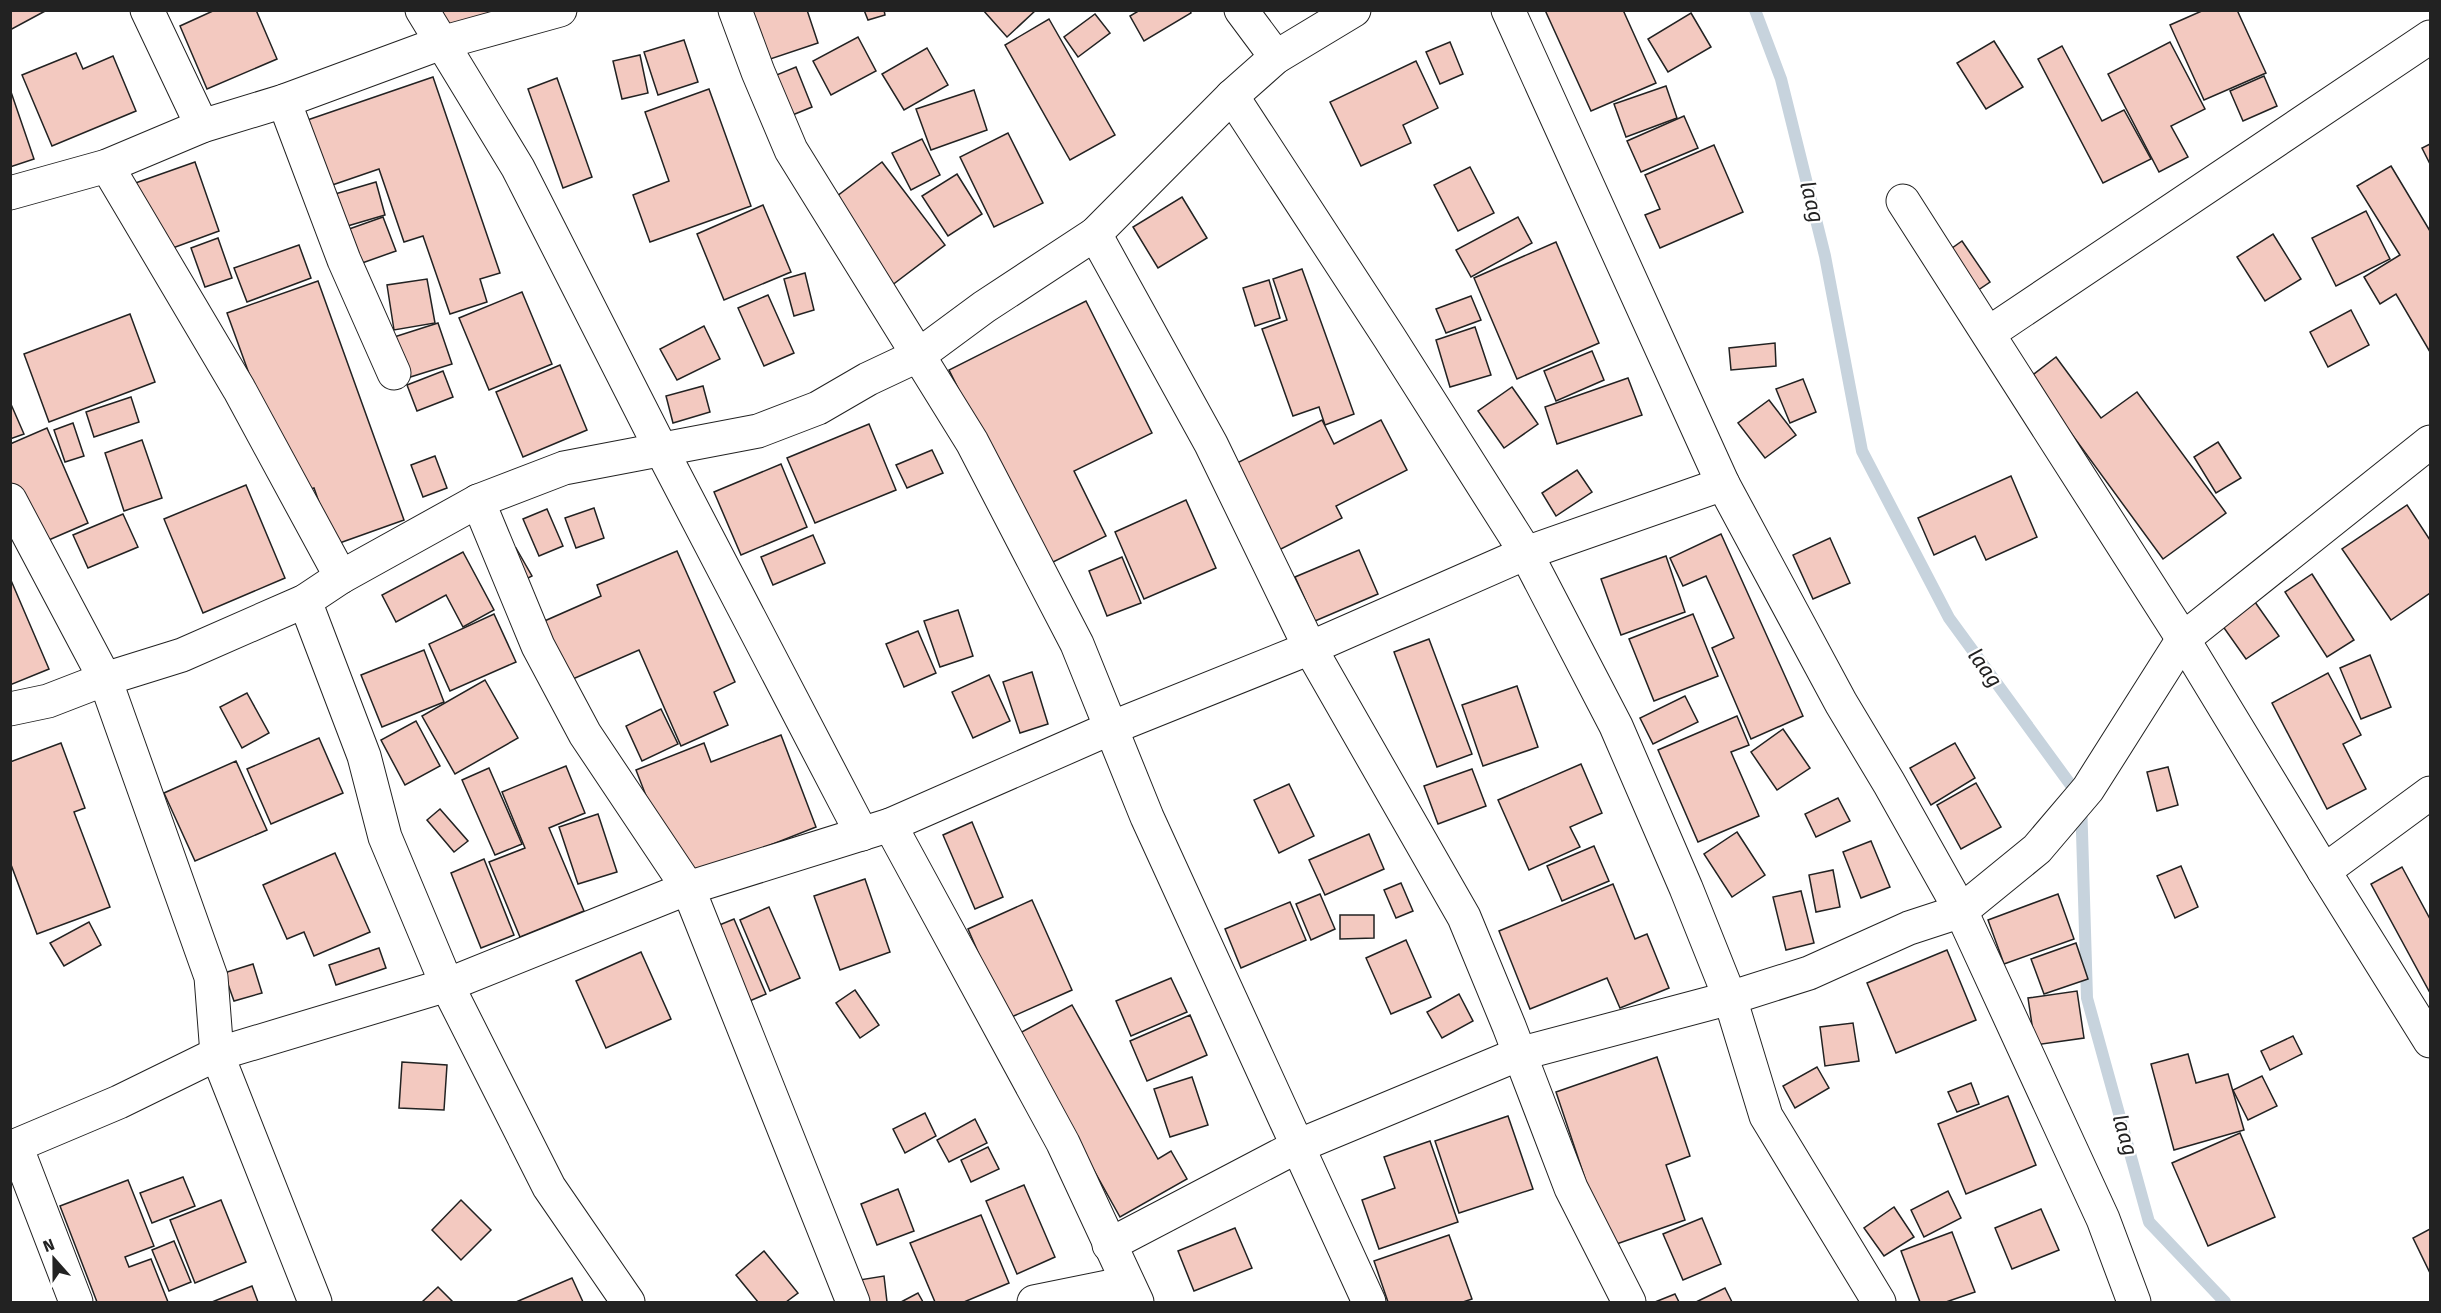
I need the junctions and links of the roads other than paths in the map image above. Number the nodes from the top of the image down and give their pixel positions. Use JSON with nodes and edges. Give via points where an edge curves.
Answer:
{"nodes":[{"id":1,"x":147,"y":10,"type":"edge"},
{"id":2,"x":422,"y":10,"type":"edge"},
{"id":3,"x":560,"y":10,"type":"edge"},
{"id":4,"x":735,"y":10,"type":"edge"},
{"id":5,"x":1241,"y":10,"type":"edge"},
{"id":6,"x":1354,"y":10,"type":"edge"},
{"id":7,"x":1508,"y":10,"type":"edge"},
{"id":8,"x":2430,"y":37,"type":"edge"},
{"id":9,"x":441,"y":43,"type":"junction"},
{"id":10,"x":1276,"y":57,"type":"junction"},
{"id":11,"x":1232,"y":96,"type":"junction"},
{"id":12,"x":284,"y":101,"type":"junction"},
{"id":13,"x":202,"y":126,"type":"junction"},
{"id":14,"x":107,"y":166,"type":"junction"},
{"id":15,"x":10,"y":193,"type":"edge"},
{"id":16,"x":1903,"y":201,"type":"dead end"},
{"id":17,"x":1095,"y":234,"type":"junction"},
{"id":18,"x":1989,"y":333,"type":"junction"},
{"id":19,"x":919,"y":355,"type":"junction"},
{"id":20,"x":394,"y":373,"type":"dead end"},
{"id":21,"x":2430,"y":442,"type":"edge"},
{"id":22,"x":661,"y":448,"type":"junction"},
{"id":23,"x":1723,"y":484,"type":"junction"},
{"id":24,"x":10,"y":500,"type":"edge"},
{"id":25,"x":478,"y":501,"type":"junction"},
{"id":26,"x":1526,"y":553,"type":"junction"},
{"id":27,"x":341,"y":577,"type":"junction"},
{"id":28,"x":305,"y":601,"type":"junction"},
{"id":29,"x":2183,"y":639,"type":"junction"},
{"id":30,"x":1310,"y":648,"type":"junction"},
{"id":31,"x":105,"y":679,"type":"junction"},
{"id":32,"x":10,"y":709,"type":"edge"},
{"id":33,"x":1111,"y":728,"type":"junction"},
{"id":34,"x":2430,"y":793,"type":"edge"},
{"id":35,"x":876,"y":830,"type":"junction"},
{"id":36,"x":2324,"y":871,"type":"junction"},
{"id":37,"x":688,"y":888,"type":"junction"},
{"id":38,"x":1961,"y":911,"type":"junction"},
{"id":39,"x":447,"y":985,"type":"junction"},
{"id":40,"x":1730,"y":998,"type":"junction"},
{"id":41,"x":2430,"y":1041,"type":"edge"},
{"id":42,"x":218,"y":1054,"type":"junction"},
{"id":43,"x":1519,"y":1054,"type":"junction"},
{"id":44,"x":1298,"y":1146,"type":"junction"},
{"id":45,"x":14,"y":1147,"type":"edge"},
{"id":46,"x":1110,"y":1245,"type":"junction"},
{"id":47,"x":1132,"y":1293,"type":"edge"},
{"id":48,"x":76,"y":1302,"type":"edge"},
{"id":49,"x":315,"y":1302,"type":"edge"},
{"id":50,"x":628,"y":1302,"type":"edge"},
{"id":51,"x":853,"y":1302,"type":"edge"},
{"id":52,"x":1034,"y":1302,"type":"edge"},
{"id":53,"x":1369,"y":1302,"type":"edge"},
{"id":54,"x":1629,"y":1302,"type":"edge"},
{"id":55,"x":1879,"y":1302,"type":"edge"},
{"id":56,"x":2134,"y":1302,"type":"edge"}],
"edges":[{"from":1,"to":13,"type":"street"},
{"from":2,"to":9,"type":"street"},
{"from":3,"to":9,"type":"street"},
{"from":4,"to":19,"type":"street","via":[[791,150]]},
{"from":5,"to":10,"type":"street"},
{"from":6,"to":10,"type":"street"},
{"from":7,"to":23,"type":"street"},
{"from":8,"to":18,"type":"street"},
{"from":9,"to":12,"type":"street"},
{"from":9,"to":22,"type":"street","via":[[518,168]]},
{"from":10,"to":11,"type":"street"},
{"from":11,"to":17,"type":"street"},
{"from":11,"to":26,"type":"street"},
{"from":12,"to":13,"type":"street"},
{"from":12,"to":20,"type":"street","via":[[344,260]]},
{"from":13,"to":14,"type":"street"},
{"from":14,"to":15,"type":"street"},
{"from":14,"to":27,"type":"street","via":[[239,389]]},
{"from":16,"to":18,"type":"street"},
{"from":17,"to":19,"type":"street"},
{"from":17,"to":30,"type":"street","via":[[1211,444]]},
{"from":18,"to":29,"type":"street"},
{"from":19,"to":22,"type":"street","via":[[818,408],[758,431]]},
{"from":19,"to":33,"type":"street","via":[[972,442],[1077,644]]},
{"from":21,"to":29,"type":"street"},
{"from":22,"to":25,"type":"street","via":[[564,468]]},
{"from":22,"to":35,"type":"street"},
{"from":23,"to":26,"type":"street"},
{"from":23,"to":38,"type":"street","via":[[1841,703]]},
{"from":24,"to":31,"type":"street"},
{"from":25,"to":27,"type":"street"},
{"from":25,"to":37,"type":"street","via":[[538,646],[585,734]]},
{"from":26,"to":30,"type":"street"},
{"from":26,"to":40,"type":"street","via":[[1616,726]]},
{"from":27,"to":28,"type":"street"},
{"from":28,"to":31,"type":"street","via":[[182,655]]},
{"from":28,"to":39,"type":"street","via":[[364,756],[385,837]]},
{"from":29,"to":36,"type":"street"},
{"from":29,"to":38,"type":"street","via":[[2088,789],[2037,849]]},
{"from":30,"to":33,"type":"street"},
{"from":30,"to":43,"type":"street","via":[[1464,917]]},
{"from":31,"to":32,"type":"street","via":[[48,701]]},
{"from":31,"to":42,"type":"street","via":[[211,977]]},
{"from":33,"to":35,"type":"street"},
{"from":33,"to":44,"type":"street","via":[[1147,817]]},
{"from":34,"to":36,"type":"street"},
{"from":35,"to":37,"type":"street"},
{"from":35,"to":46,"type":"street","via":[[1063,1143]]},
{"from":36,"to":41,"type":"street"},
{"from":37,"to":39,"type":"street"},
{"from":37,"to":51,"type":"street"},
{"from":38,"to":40,"type":"street","via":[[1909,928],[1809,973]]},
{"from":38,"to":56,"type":"street","via":[[2103,1219]]},
{"from":39,"to":42,"type":"street"},
{"from":39,"to":50,"type":"street","via":[[549,1187]]},
{"from":40,"to":43,"type":"street"},
{"from":40,"to":55,"type":"street","via":[[1766,1116]]},
{"from":42,"to":45,"type":"street"},
{"from":42,"to":49,"type":"street"},
{"from":43,"to":44,"type":"street"},
{"from":43,"to":54,"type":"street","via":[[1571,1188]]},
{"from":44,"to":46,"type":"street"},
{"from":44,"to":53,"type":"street"},
{"from":45,"to":48,"type":"street"},
{"from":46,"to":47,"type":"street"},
{"from":47,"to":52,"type":"street"}]}
